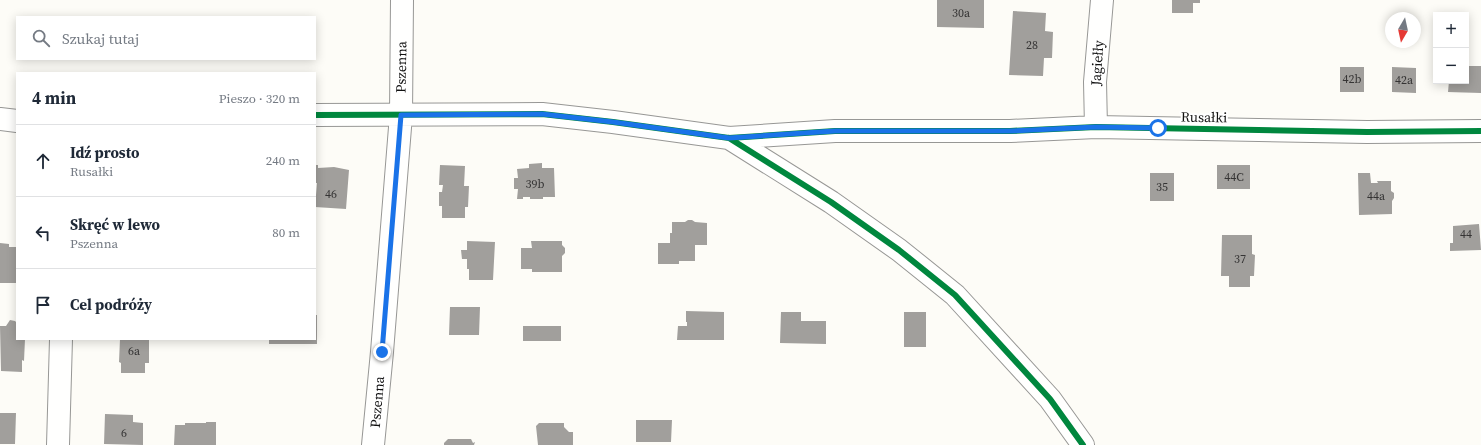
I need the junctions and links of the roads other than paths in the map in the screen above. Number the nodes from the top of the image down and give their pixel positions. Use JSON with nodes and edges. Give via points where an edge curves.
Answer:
{"nodes":[{"id":1,"x":402,"y":0,"type":"edge"},
{"id":2,"x":1102,"y":0,"type":"edge"},
{"id":3,"x":316,"y":115,"type":"edge"},
{"id":4,"x":401,"y":115,"type":"junction"},
{"id":5,"x":0,"y":119,"type":"edge"},
{"id":6,"x":16,"y":121,"type":"edge"},
{"id":7,"x":1096,"y":127,"type":"junction"},
{"id":8,"x":1481,"y":131,"type":"edge"},
{"id":9,"x":729,"y":138,"type":"junction"},
{"id":10,"x":61,"y":340,"type":"edge"},
{"id":11,"x":58,"y":445,"type":"edge"},
{"id":12,"x":373,"y":445,"type":"edge"},
{"id":13,"x":1084,"y":445,"type":"edge"}],
"edges":[{"from":1,"to":4,"type":"street","name":"Pszenna"},
{"from":2,"to":7,"type":"street","name":"Jagiełły","via":[[1095,82]]},
{"from":3,"to":4,"type":"street","name":"Rusałki"},
{"from":4,"to":9,"type":"street","name":"Rusałki","via":[[542,114]]},
{"from":4,"to":12,"type":"street","name":"Pszenna"},
{"from":5,"to":6,"type":"street"},
{"from":7,"to":8,"type":"street","name":"Rusałki","via":[[1367,132]]},
{"from":7,"to":9,"type":"street","name":"Rusałki","via":[[1010,131],[835,131]]},
{"from":9,"to":13,"type":"street","via":[[831,202],[899,250],[955,295],[1050,399]]},
{"from":10,"to":11,"type":"street"}]}
